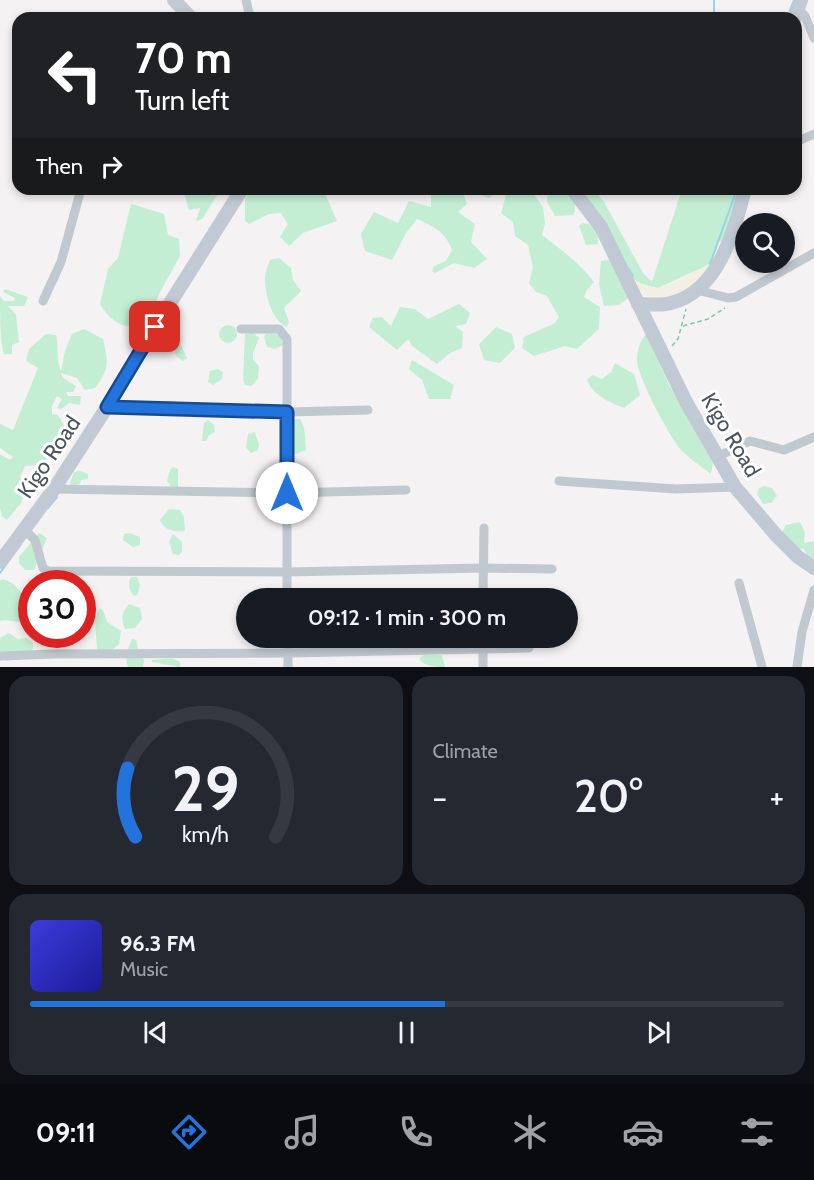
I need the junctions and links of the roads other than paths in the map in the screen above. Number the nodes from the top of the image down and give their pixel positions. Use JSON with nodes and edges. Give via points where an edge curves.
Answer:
{"nodes":[{"id":1,"x":174,"y":0,"type":"edge"},
{"id":2,"x":185,"y":12,"type":"edge"},
{"id":3,"x":802,"y":13,"type":"edge"},
{"id":4,"x":814,"y":38,"type":"edge"},
{"id":5,"x":79,"y":195,"type":"edge"},
{"id":6,"x":238,"y":195,"type":"edge"},
{"id":7,"x":577,"y":195,"type":"edge"},
{"id":8,"x":743,"y":195,"type":"edge"},
{"id":9,"x":814,"y":253,"type":"edge"},
{"id":10,"x":694,"y":292,"type":"junction"},
{"id":11,"x":44,"y":301,"type":"dead end"},
{"id":12,"x":638,"y":304,"type":"junction"},
{"id":13,"x":241,"y":329,"type":"dead end"},
{"id":14,"x":107,"y":407,"type":"junction"},
{"id":15,"x":368,"y":410,"type":"dead end"},
{"id":16,"x":287,"y":412,"type":"junction"},
{"id":17,"x":814,"y":437,"type":"edge"},
{"id":18,"x":717,"y":458,"type":"junction"},
{"id":19,"x":559,"y":481,"type":"dead end"},
{"id":20,"x":735,"y":487,"type":"junction"},
{"id":21,"x":54,"y":489,"type":"junction"},
{"id":22,"x":406,"y":490,"type":"dead end"},
{"id":23,"x":287,"y":493,"type":"junction"},
{"id":24,"x":484,"y":528,"type":"dead end"},
{"id":25,"x":25,"y":530,"type":"junction"},
{"id":26,"x":0,"y":562,"type":"edge"},
{"id":27,"x":483,"y":568,"type":"junction"},
{"id":28,"x":814,"y":568,"type":"edge"},
{"id":29,"x":552,"y":569,"type":"dead end"},
{"id":30,"x":286,"y":572,"type":"junction"},
{"id":31,"x":740,"y":583,"type":"dead end"},
{"id":32,"x":287,"y":588,"type":"edge"},
{"id":33,"x":483,"y":588,"type":"edge"},
{"id":34,"x":814,"y":590,"type":"edge"},
{"id":35,"x":288,"y":648,"type":"edge"},
{"id":36,"x":529,"y":648,"type":"dead end"},
{"id":37,"x":483,"y":650,"type":"junction"},
{"id":38,"x":288,"y":653,"type":"junction"},
{"id":39,"x":0,"y":656,"type":"edge"},
{"id":40,"x":288,"y":667,"type":"edge"},
{"id":41,"x":483,"y":667,"type":"edge"},
{"id":42,"x":762,"y":667,"type":"edge"},
{"id":43,"x":796,"y":667,"type":"edge"}],
"edges":[{"from":1,"to":2,"type":"street"},
{"from":3,"to":4,"type":"street"},
{"from":5,"to":11,"type":"street","via":[[61,262]]},
{"from":6,"to":14,"type":"street","name":"Kigo Road"},
{"from":7,"to":12,"type":"street","name":"Kigo Road","via":[[601,227]]},
{"from":8,"to":10,"type":"street","via":[[729,243],[716,269]]},
{"from":9,"to":10,"type":"street","via":[[736,297]]},
{"from":10,"to":12,"type":"street","via":[[670,303]]},
{"from":12,"to":18,"type":"street","name":"Kigo Road"},
{"from":13,"to":16,"type":"street","via":[[279,329],[284,334]]},
{"from":14,"to":16,"type":"street"},
{"from":14,"to":21,"type":"street","name":"Kigo Road"},
{"from":15,"to":16,"type":"street"},
{"from":16,"to":23,"type":"street"},
{"from":17,"to":18,"type":"street","via":[[784,450],[750,441]]},
{"from":18,"to":20,"type":"street","name":"Kigo Road"},
{"from":19,"to":20,"type":"street","via":[[676,489]]},
{"from":20,"to":28,"type":"street","name":"Kigo Road","via":[[776,535]]},
{"from":21,"to":23,"type":"street"},
{"from":21,"to":25,"type":"street","name":"Kigo Road"},
{"from":22,"to":23,"type":"street"},
{"from":23,"to":30,"type":"street"},
{"from":24,"to":27,"type":"street"},
{"from":25,"to":26,"type":"street","name":"Kigo Road"},
{"from":25,"to":30,"type":"street","via":[[48,571]]},
{"from":27,"to":29,"type":"street"},
{"from":27,"to":30,"type":"street"},
{"from":27,"to":33,"type":"street"},
{"from":30,"to":32,"type":"street"},
{"from":31,"to":42,"type":"street"},
{"from":34,"to":43,"type":"street"},
{"from":35,"to":38,"type":"street"},
{"from":36,"to":37,"type":"street"},
{"from":37,"to":38,"type":"street"},
{"from":37,"to":41,"type":"street"},
{"from":38,"to":39,"type":"street"},
{"from":38,"to":40,"type":"street"}]}
